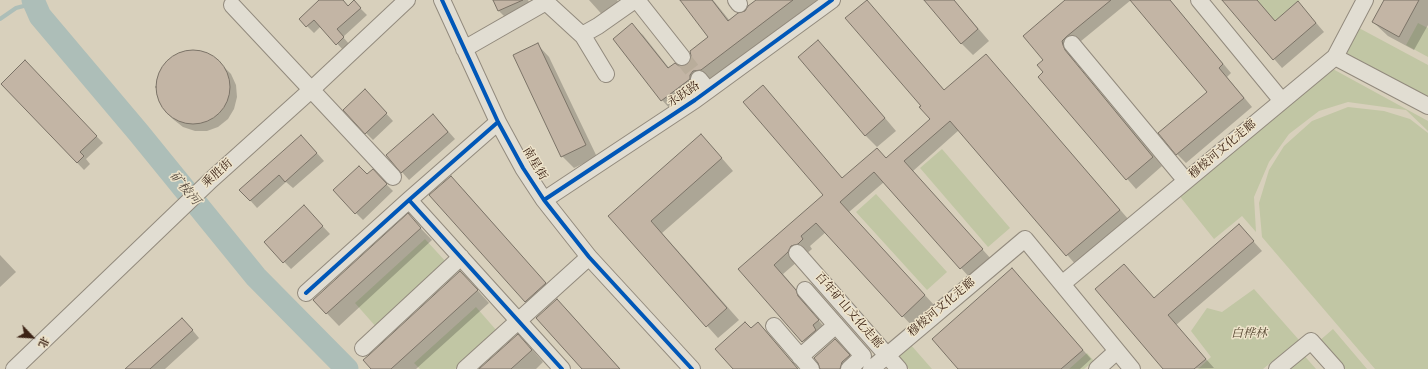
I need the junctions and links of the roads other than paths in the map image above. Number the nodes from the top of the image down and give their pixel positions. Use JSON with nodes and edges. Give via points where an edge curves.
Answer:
{"nodes":[{"id":1,"x":407,"y":0,"type":"edge"},
{"id":2,"x":442,"y":0,"type":"edge"},
{"id":3,"x":636,"y":0,"type":"edge"},
{"id":4,"x":832,"y":0,"type":"edge"},
{"id":5,"x":1199,"y":0,"type":"edge"},
{"id":6,"x":1365,"y":0,"type":"edge"},
{"id":7,"x":546,"y":1,"type":"edge"},
{"id":8,"x":232,"y":5,"type":"dead end"},
{"id":9,"x":582,"y":35,"type":"junction"},
{"id":10,"x":1072,"y":44,"type":"dead end"},
{"id":11,"x":464,"y":49,"type":"junction"},
{"id":12,"x":682,"y":57,"type":"tunnel mouth"},
{"id":13,"x":1334,"y":57,"type":"junction"},
{"id":14,"x":606,"y":74,"type":"dead end"},
{"id":15,"x":312,"y":90,"type":"junction"},
{"id":16,"x":1282,"y":101,"type":"junction"},
{"id":17,"x":1428,"y":106,"type":"edge"},
{"id":18,"x":498,"y":122,"type":"junction"},
{"id":19,"x":393,"y":177,"type":"dead end"},
{"id":20,"x":1186,"y":180,"type":"junction"},
{"id":21,"x":408,"y":200,"type":"junction"},
{"id":22,"x":544,"y":200,"type":"junction"},
{"id":23,"x":797,"y":253,"type":"dead end"},
{"id":24,"x":461,"y":257,"type":"junction"},
{"id":25,"x":589,"y":257,"type":"junction"},
{"id":26,"x":1062,"y":284,"type":"junction"},
{"id":27,"x":805,"y":290,"type":"dead end"},
{"id":28,"x":306,"y":293,"type":"dead end"},
{"id":29,"x":518,"y":321,"type":"junction"},
{"id":30,"x":836,"y":325,"type":"junction"},
{"id":31,"x":774,"y":326,"type":"dead end"},
{"id":32,"x":363,"y":348,"type":"dead end"},
{"id":33,"x":1118,"y":351,"type":"junction"},
{"id":34,"x":886,"y":355,"type":"junction"},
{"id":35,"x":800,"y":357,"type":"junction"},
{"id":36,"x":14,"y":369,"type":"edge"},
{"id":37,"x":465,"y":369,"type":"edge"},
{"id":38,"x":562,"y":369,"type":"edge"},
{"id":39,"x":692,"y":369,"type":"edge"},
{"id":40,"x":811,"y":369,"type":"edge"},
{"id":41,"x":849,"y":369,"type":"edge"},
{"id":42,"x":871,"y":369,"type":"edge"},
{"id":43,"x":899,"y":369,"type":"edge"},
{"id":44,"x":1097,"y":369,"type":"edge"},
{"id":45,"x":1132,"y":369,"type":"edge"},
{"id":46,"x":1277,"y":369,"type":"edge"},
{"id":47,"x":1336,"y":369,"type":"edge"}],
"edges":[{"from":1,"to":15,"type":"street","name":"乘胜街"},
{"from":2,"to":11,"type":"street","name":"南星街"},
{"from":3,"to":9,"type":"street"},
{"from":3,"to":12,"type":"street"},
{"from":4,"to":22,"type":"street","name":"永跃路","via":[[704,85]]},
{"from":5,"to":16,"type":"street"},
{"from":6,"to":13,"type":"street","name":"穆棱河文化走廊"},
{"from":7,"to":9,"type":"street"},
{"from":7,"to":11,"type":"street"},
{"from":8,"to":15,"type":"street"},
{"from":9,"to":14,"type":"street"},
{"from":10,"to":20,"type":"street"},
{"from":11,"to":18,"type":"street","name":"南星街"},
{"from":13,"to":16,"type":"street","name":"穆棱河文化走廊"},
{"from":13,"to":17,"type":"street"},
{"from":15,"to":19,"type":"street"},
{"from":15,"to":36,"type":"street","name":"乘胜街","via":[[166,222]]},
{"from":16,"to":20,"type":"street","name":"穆棱河文化走廊"},
{"from":18,"to":21,"type":"street"},
{"from":18,"to":22,"type":"street","name":"南星街"},
{"from":20,"to":26,"type":"street","name":"穆棱河文化走廊"},
{"from":21,"to":24,"type":"street"},
{"from":21,"to":28,"type":"street"},
{"from":22,"to":25,"type":"street","name":"南星街"},
{"from":23,"to":34,"type":"street","name":"百年矿山文化走廊"},
{"from":24,"to":29,"type":"street"},
{"from":24,"to":32,"type":"street"},
{"from":25,"to":29,"type":"street"},
{"from":25,"to":39,"type":"street","name":"南星街"},
{"from":26,"to":33,"type":"street","name":"穆棱河文化走廊"},
{"from":26,"to":34,"type":"street","name":"穆棱河文化走廊","via":[[1025,239]]},
{"from":27,"to":30,"type":"street"},
{"from":29,"to":37,"type":"street"},
{"from":29,"to":38,"type":"street"},
{"from":30,"to":35,"type":"street"},
{"from":30,"to":41,"type":"street","via":[[863,356]]},
{"from":31,"to":35,"type":"street"},
{"from":33,"to":44,"type":"street"},
{"from":33,"to":45,"type":"street","name":"穆棱河文化走廊"},
{"from":34,"to":42,"type":"street","name":"穆棱河文化走廊"},
{"from":34,"to":43,"type":"street","name":"百年矿山文化走廊"},
{"from":35,"to":40,"type":"street"},
{"from":46,"to":47,"type":"street","via":[[1311,341]]}]}
